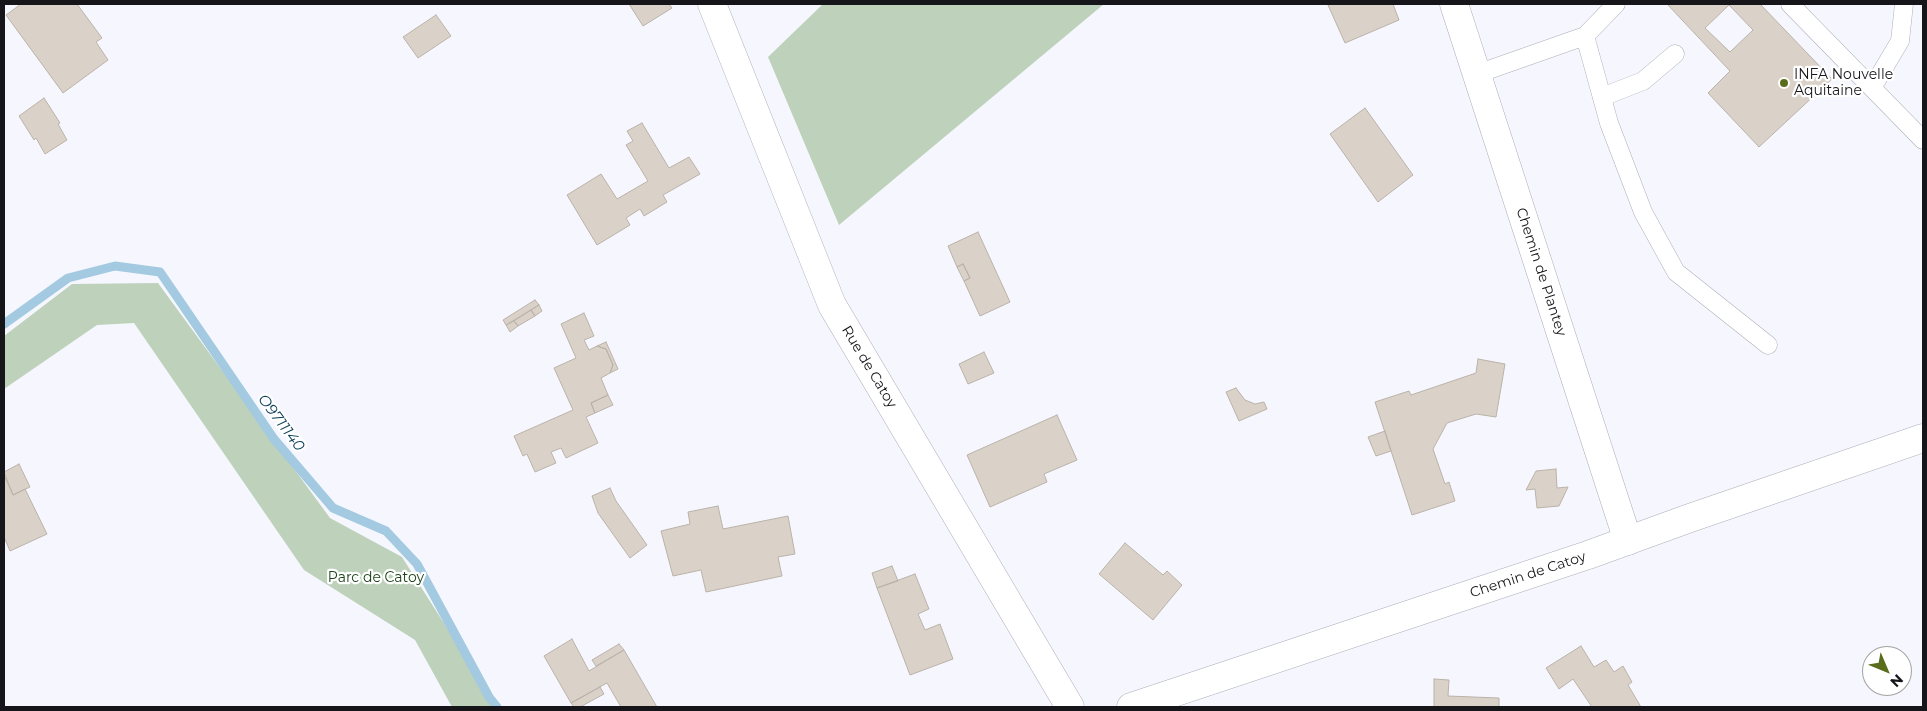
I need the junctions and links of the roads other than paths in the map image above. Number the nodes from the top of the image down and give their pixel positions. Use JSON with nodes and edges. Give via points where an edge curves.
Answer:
{"nodes":[{"id":1,"x":712,"y":4,"type":"edge"},
{"id":2,"x":1454,"y":4,"type":"edge"},
{"id":3,"x":1616,"y":4,"type":"edge"},
{"id":4,"x":1790,"y":4,"type":"edge"},
{"id":5,"x":1904,"y":4,"type":"edge"},
{"id":6,"x":1585,"y":36,"type":"junction"},
{"id":7,"x":1675,"y":54,"type":"dead end"},
{"id":8,"x":1477,"y":74,"type":"junction"},
{"id":9,"x":1872,"y":88,"type":"junction"},
{"id":10,"x":1602,"y":97,"type":"junction"},
{"id":11,"x":1923,"y":140,"type":"edge"},
{"id":12,"x":1768,"y":345,"type":"dead end"},
{"id":13,"x":1923,"y":438,"type":"edge"},
{"id":14,"x":1628,"y":541,"type":"junction"},
{"id":15,"x":1070,"y":707,"type":"edge"},
{"id":16,"x":1131,"y":707,"type":"edge"}],
"edges":[{"from":1,"to":15,"type":"street","name":"Rue de Catoy","via":[[832,305]]},
{"from":2,"to":8,"type":"street","name":"Chemin de Plantey"},
{"from":3,"to":6,"type":"lane"},
{"from":4,"to":9,"type":"lane"},
{"from":5,"to":9,"type":"lane","via":[[1900,40]]},
{"from":6,"to":8,"type":"lane"},
{"from":6,"to":10,"type":"lane"},
{"from":7,"to":10,"type":"lane","via":[[1643,81]]},
{"from":8,"to":14,"type":"street","name":"Chemin de Plantey"},
{"from":9,"to":11,"type":"lane"},
{"from":10,"to":12,"type":"lane","via":[[1643,212],[1676,272]]},
{"from":13,"to":14,"type":"street","name":"Chemin de Catoy"},
{"from":14,"to":16,"type":"street","name":"Chemin de Catoy"}]}
